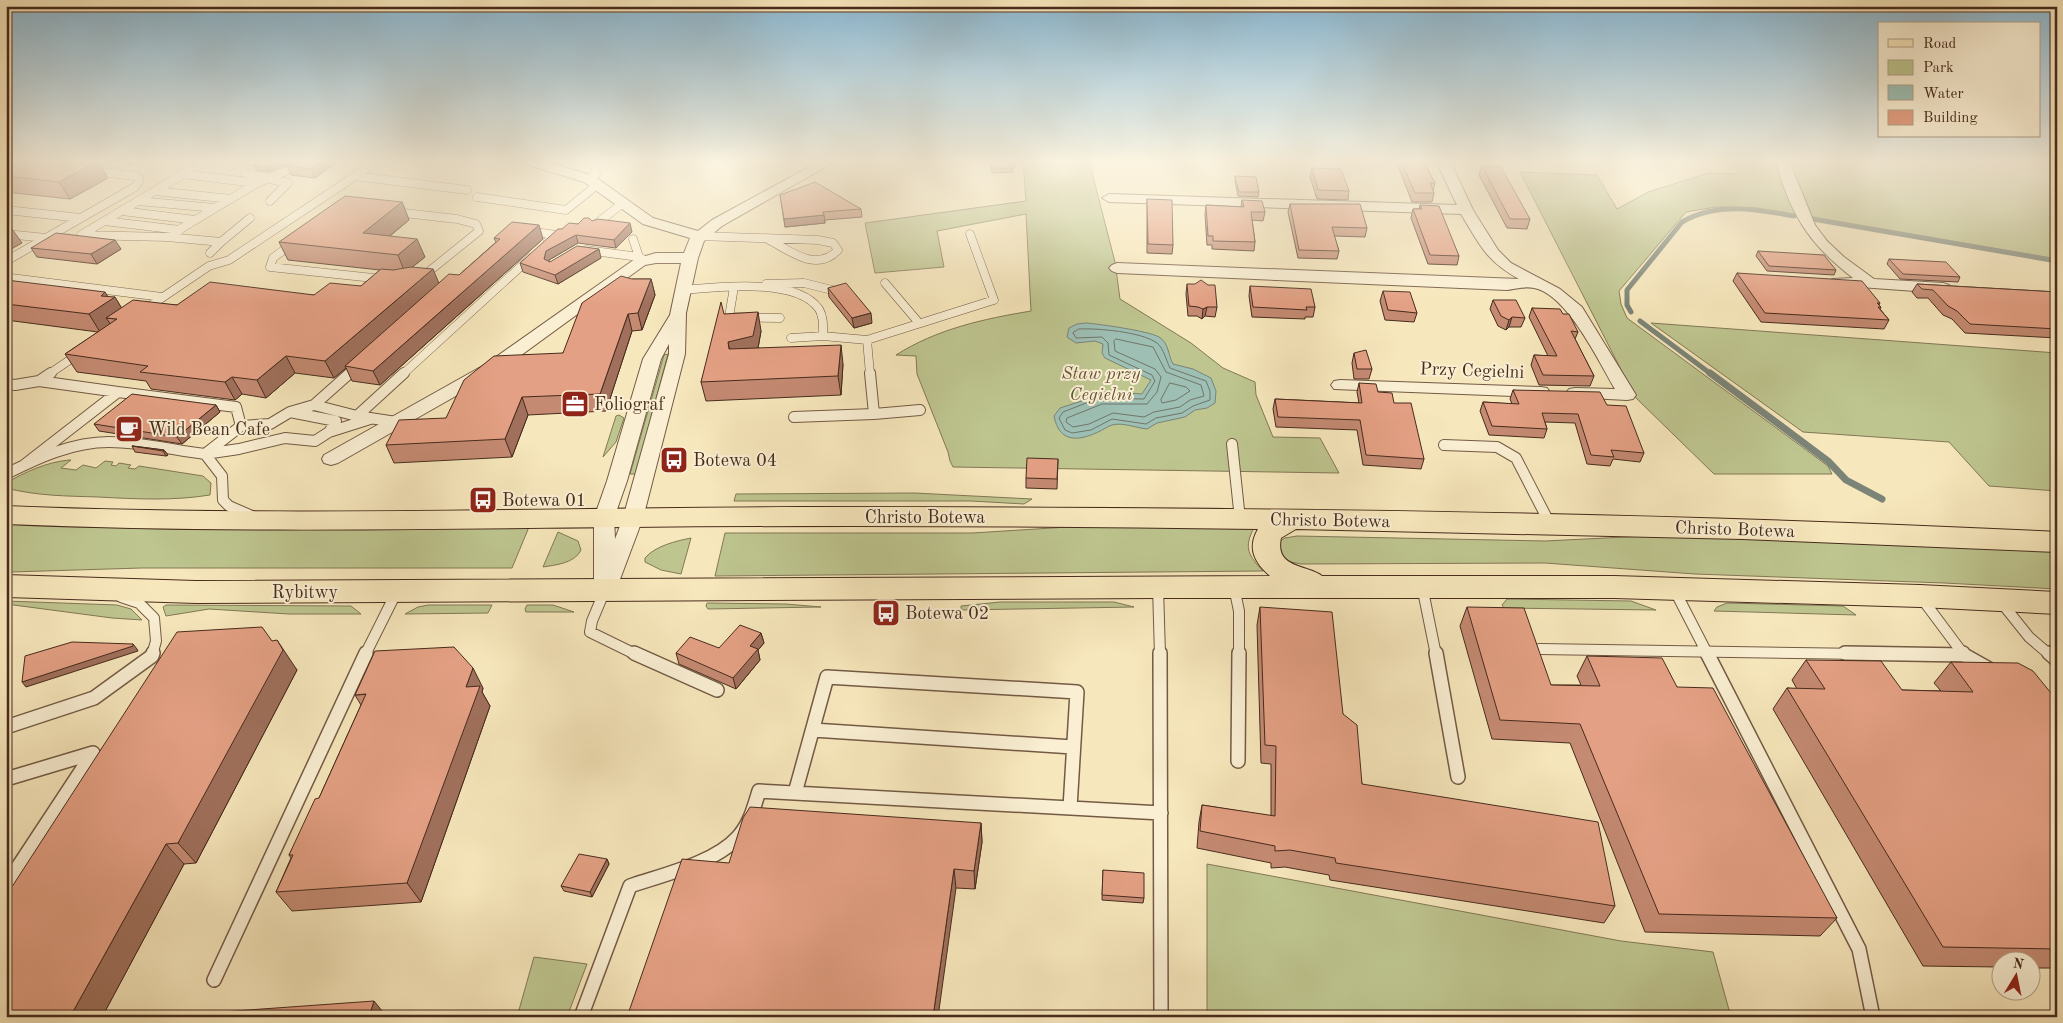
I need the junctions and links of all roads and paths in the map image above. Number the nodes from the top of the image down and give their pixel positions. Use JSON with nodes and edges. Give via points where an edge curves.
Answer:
{"nodes":[{"id":1,"x":97,"y":209,"type":"edge"},
{"id":2,"x":126,"y":209,"type":"edge"},
{"id":3,"x":214,"y":209,"type":"edge"},
{"id":4,"x":307,"y":209,"type":"edge"},
{"id":5,"x":616,"y":209,"type":"edge"},
{"id":6,"x":631,"y":209,"type":"edge"},
{"id":7,"x":743,"y":209,"type":"edge"},
{"id":8,"x":1428,"y":209,"type":"edge"},
{"id":9,"x":1800,"y":209,"type":"edge"},
{"id":10,"x":6,"y":210,"type":"edge"},
{"id":11,"x":1466,"y":210,"type":"joint"},
{"id":12,"x":122,"y":211,"type":"junction"},
{"id":13,"x":390,"y":212,"type":"edge"},
{"id":14,"x":81,"y":218,"type":"junction"},
{"id":15,"x":250,"y":218,"type":"dead end"},
{"id":16,"x":195,"y":220,"type":"junction"},
{"id":17,"x":104,"y":221,"type":"junction"},
{"id":18,"x":596,"y":224,"type":"edge"},
{"id":19,"x":180,"y":230,"type":"junction"},
{"id":20,"x":521,"y":230,"type":"edge"},
{"id":21,"x":6,"y":234,"type":"edge"},
{"id":22,"x":970,"y":234,"type":"dead end"},
{"id":23,"x":65,"y":235,"type":"edge"},
{"id":24,"x":81,"y":235,"type":"junction"},
{"id":25,"x":304,"y":235,"type":"edge"},
{"id":26,"x":699,"y":236,"type":"junction"},
{"id":27,"x":167,"y":237,"type":"junction"},
{"id":28,"x":46,"y":238,"type":"junction"},
{"id":29,"x":633,"y":239,"type":"dead end"},
{"id":30,"x":769,"y":240,"type":"junction"},
{"id":31,"x":221,"y":242,"type":"junction"},
{"id":32,"x":541,"y":248,"type":"edge"},
{"id":33,"x":578,"y":249,"type":"edge"},
{"id":34,"x":210,"y":253,"type":"dead end"},
{"id":35,"x":534,"y":255,"type":"edge"},
{"id":36,"x":642,"y":258,"type":"junction"},
{"id":37,"x":690,"y":258,"type":"junction"},
{"id":38,"x":6,"y":261,"type":"edge"},
{"id":39,"x":1117,"y":268,"type":"dead end"},
{"id":40,"x":11,"y":278,"type":"dead end"},
{"id":41,"x":414,"y":278,"type":"edge"},
{"id":42,"x":390,"y":280,"type":"edge"},
{"id":43,"x":1823,"y":281,"type":"edge"},
{"id":44,"x":885,"y":283,"type":"dead end"},
{"id":45,"x":1534,"y":283,"type":"junction"},
{"id":46,"x":1870,"y":284,"type":"junction"},
{"id":47,"x":755,"y":286,"type":"junction"},
{"id":48,"x":734,"y":287,"type":"junction"},
{"id":49,"x":1961,"y":289,"type":"edge"},
{"id":50,"x":684,"y":290,"type":"junction"},
{"id":51,"x":836,"y":291,"type":"edge"},
{"id":52,"x":162,"y":297,"type":"junction"},
{"id":53,"x":678,"y":313,"type":"junction"},
{"id":54,"x":138,"y":314,"type":"edge"},
{"id":55,"x":780,"y":318,"type":"dead end"},
{"id":56,"x":920,"y":323,"type":"junction"},
{"id":57,"x":823,"y":336,"type":"junction"},
{"id":58,"x":791,"y":338,"type":"dead end"},
{"id":59,"x":867,"y":340,"type":"junction"},
{"id":60,"x":88,"y":347,"type":"edge"},
{"id":61,"x":366,"y":359,"type":"edge"},
{"id":62,"x":39,"y":381,"type":"junction"},
{"id":63,"x":11,"y":384,"type":"edge"},
{"id":64,"x":1340,"y":385,"type":"dead end"},
{"id":65,"x":6,"y":391,"type":"edge"},
{"id":66,"x":118,"y":392,"type":"junction"},
{"id":67,"x":314,"y":405,"type":"junction"},
{"id":68,"x":920,"y":410,"type":"dead end"},
{"id":69,"x":290,"y":412,"type":"junction"},
{"id":70,"x":874,"y":414,"type":"junction"},
{"id":71,"x":358,"y":416,"type":"junction"},
{"id":72,"x":794,"y":417,"type":"dead end"},
{"id":73,"x":373,"y":418,"type":"junction"},
{"id":74,"x":396,"y":422,"type":"junction"},
{"id":75,"x":241,"y":426,"type":"junction"},
{"id":76,"x":329,"y":432,"type":"junction"},
{"id":77,"x":1232,"y":444,"type":"dead end"},
{"id":78,"x":1444,"y":445,"type":"dead end"},
{"id":79,"x":205,"y":454,"type":"junction"},
{"id":80,"x":331,"y":459,"type":"dead end"},
{"id":81,"x":24,"y":465,"type":"junction"},
{"id":82,"x":6,"y":474,"type":"edge"},
{"id":83,"x":6,"y":515,"type":"edge"},
{"id":84,"x":604,"y":518,"type":"junction"},
{"id":85,"x":633,"y":518,"type":"junction"},
{"id":86,"x":1240,"y":519,"type":"junction"},
{"id":87,"x":1305,"y":520,"type":"junction"},
{"id":88,"x":269,"y":522,"type":"junction"},
{"id":89,"x":1550,"y":524,"type":"junction"},
{"id":90,"x":2057,"y":542,"type":"edge"},
{"id":91,"x":6,"y":586,"type":"edge"},
{"id":92,"x":1342,"y":586,"type":"junction"},
{"id":93,"x":1422,"y":586,"type":"junction"},
{"id":94,"x":1158,"y":587,"type":"junction"},
{"id":95,"x":1234,"y":587,"type":"junction"},
{"id":96,"x":1673,"y":588,"type":"junction"},
{"id":97,"x":97,"y":589,"type":"junction"},
{"id":98,"x":605,"y":590,"type":"junction"},
{"id":99,"x":397,"y":591,"type":"junction"},
{"id":100,"x":1920,"y":596,"type":"junction"},
{"id":101,"x":1999,"y":600,"type":"junction"},
{"id":102,"x":2057,"y":603,"type":"edge"},
{"id":103,"x":1539,"y":649,"type":"edge"},
{"id":104,"x":1706,"y":653,"type":"junction"},
{"id":105,"x":1964,"y":655,"type":"junction"},
{"id":106,"x":2057,"y":660,"type":"edge"},
{"id":107,"x":1997,"y":673,"type":"edge"},
{"id":108,"x":717,"y":690,"type":"dead end"},
{"id":109,"x":6,"y":727,"type":"edge"},
{"id":110,"x":812,"y":730,"type":"junction"},
{"id":111,"x":1073,"y":747,"type":"junction"},
{"id":112,"x":1238,"y":761,"type":"dead end"},
{"id":113,"x":1458,"y":777,"type":"dead end"},
{"id":114,"x":6,"y":779,"type":"edge"},
{"id":115,"x":795,"y":793,"type":"junction"},
{"id":116,"x":1070,"y":808,"type":"junction"},
{"id":117,"x":1161,"y":813,"type":"junction"},
{"id":118,"x":6,"y":885,"type":"edge"},
{"id":119,"x":214,"y":980,"type":"dead end"},
{"id":120,"x":581,"y":1017,"type":"edge"},
{"id":121,"x":1161,"y":1017,"type":"edge"},
{"id":122,"x":1873,"y":1017,"type":"edge"}],
"edges":[{"from":1,"to":14,"type":"lane"},
{"from":2,"to":12,"type":"lane"},
{"from":3,"to":16,"type":"lane"},
{"from":4,"to":52,"type":"lane","via":[[229,260],[209,266]]},
{"from":5,"to":18,"type":"lane"},
{"from":6,"to":26,"type":"street","via":[[648,221]]},
{"from":7,"to":26,"type":"street"},
{"from":8,"to":11,"type":"street"},
{"from":9,"to":46,"type":"street","via":[[1825,248]]},
{"from":10,"to":14,"type":"lane"},
{"from":11,"to":45,"type":"street","name":"Przy Cegielni","via":[[1492,253]]},
{"from":12,"to":16,"type":"lane"},
{"from":12,"to":17,"type":"lane"},
{"from":13,"to":41,"type":"lane","via":[[457,219],[476,224],[479,231],[422,277]]},
{"from":14,"to":28,"type":"lane"},
{"from":15,"to":31,"type":"lane"},
{"from":16,"to":19,"type":"lane"},
{"from":17,"to":19,"type":"lane"},
{"from":17,"to":24,"type":"lane"},
{"from":19,"to":27,"type":"lane"},
{"from":20,"to":32,"type":"lane","via":[[556,235]]},
{"from":21,"to":28,"type":"lane"},
{"from":22,"to":56,"type":"lane","via":[[994,300]]},
{"from":23,"to":24,"type":"lane"},
{"from":24,"to":27,"type":"lane"},
{"from":25,"to":42,"type":"lane","via":[[273,258],[270,267]]},
{"from":26,"to":30,"type":"lane"},
{"from":26,"to":37,"type":"street"},
{"from":27,"to":31,"type":"lane"},
{"from":28,"to":38,"type":"lane"},
{"from":29,"to":36,"type":"lane"},
{"from":30,"to":30,"type":"lane","via":[[824,241],[836,245],[838,250],[828,259],[810,260]]},
{"from":31,"to":34,"type":"lane"},
{"from":33,"to":36,"type":"lane"},
{"from":35,"to":71,"type":"lane"},
{"from":36,"to":37,"type":"street"},
{"from":36,"to":74,"type":"street","via":[[492,368]]},
{"from":37,"to":50,"type":"street"},
{"from":39,"to":45,"type":"street","via":[[1507,285]]},
{"from":40,"to":52,"type":"lane"},
{"from":43,"to":46,"type":"street"},
{"from":44,"to":56,"type":"lane"},
{"from":45,"to":64,"type":"street","name":"Przy Cegielni","via":[[1564,299],[1576,310],[1627,395]]},
{"from":46,"to":49,"type":"street"},
{"from":47,"to":48,"type":"lane"},
{"from":47,"to":51,"type":"lane","via":[[787,282],[823,286]]},
{"from":47,"to":57,"type":"lane","via":[[800,294],[817,306],[823,320]]},
{"from":48,"to":50,"type":"lane"},
{"from":48,"to":55,"type":"lane","via":[[729,318]]},
{"from":50,"to":53,"type":"street"},
{"from":52,"to":54,"type":"lane"},
{"from":53,"to":84,"type":"street","via":[[652,359]]},
{"from":53,"to":85,"type":"street","via":[[677,354]]},
{"from":56,"to":59,"type":"lane"},
{"from":57,"to":58,"type":"lane"},
{"from":57,"to":59,"type":"lane"},
{"from":59,"to":70,"type":"lane"},
{"from":60,"to":62,"type":"lane"},
{"from":61,"to":67,"type":"lane"},
{"from":62,"to":63,"type":"lane"},
{"from":62,"to":66,"type":"lane"},
{"from":63,"to":65,"type":"lane"},
{"from":66,"to":75,"type":"lane","via":[[236,407]]},
{"from":66,"to":81,"type":"lane"},
{"from":67,"to":69,"type":"lane"},
{"from":67,"to":71,"type":"lane"},
{"from":68,"to":70,"type":"lane"},
{"from":69,"to":75,"type":"lane","via":[[270,424]]},
{"from":69,"to":76,"type":"lane","via":[[336,421]]},
{"from":70,"to":72,"type":"lane"},
{"from":71,"to":73,"type":"lane"},
{"from":73,"to":74,"type":"lane"},
{"from":73,"to":76,"type":"lane"},
{"from":74,"to":80,"type":"street"},
{"from":75,"to":79,"type":"lane"},
{"from":76,"to":79,"type":"lane","via":[[315,441],[284,438]]},
{"from":77,"to":86,"type":"lane"},
{"from":78,"to":89,"type":"lane","via":[[1497,448],[1516,458]]},
{"from":79,"to":81,"type":"lane","via":[[108,442],[66,448]]},
{"from":79,"to":88,"type":"lane","via":[[222,476],[225,503]]},
{"from":81,"to":82,"type":"lane"},
{"from":83,"to":88,"type":"main road"},
{"from":84,"to":85,"type":"main road","name":"Christo Botewa"},
{"from":84,"to":88,"type":"main road"},
{"from":84,"to":98,"type":"street"},
{"from":85,"to":86,"type":"main road","name":"Christo Botewa"},
{"from":85,"to":98,"type":"street"},
{"from":86,"to":87,"type":"main road","name":"Christo Botewa"},
{"from":87,"to":89,"type":"main road","name":"Christo Botewa"},
{"from":87,"to":92,"type":"main road","via":[[1283,522],[1270,531],[1265,544],[1269,558],[1289,575],[1315,583]]},
{"from":89,"to":90,"type":"main road","name":"Christo Botewa","via":[[1773,529]]},
{"from":91,"to":97,"type":"main road","name":"Rybitwy"},
{"from":92,"to":93,"type":"main road"},
{"from":92,"to":95,"type":"main road"},
{"from":93,"to":96,"type":"main road"},
{"from":93,"to":113,"type":"lane"},
{"from":94,"to":95,"type":"main road"},
{"from":94,"to":98,"type":"main road"},
{"from":94,"to":117,"type":"lane"},
{"from":95,"to":112,"type":"lane","via":[[1239,611]]},
{"from":96,"to":100,"type":"main road"},
{"from":96,"to":104,"type":"lane"},
{"from":97,"to":99,"type":"main road","name":"Rybitwy"},
{"from":97,"to":109,"type":"lane","via":[[139,603],[151,613],[157,631],[152,656],[94,698]]},
{"from":98,"to":99,"type":"main road","name":"Rybitwy"},
{"from":98,"to":108,"type":"lane","via":[[590,632]]},
{"from":99,"to":119,"type":"lane","via":[[372,638]]},
{"from":100,"to":101,"type":"main road"},
{"from":100,"to":105,"type":"lane"},
{"from":101,"to":102,"type":"main road"},
{"from":101,"to":106,"type":"lane","via":[[2029,637]]},
{"from":103,"to":104,"type":"lane"},
{"from":104,"to":105,"type":"lane"},
{"from":104,"to":122,"type":"lane","via":[[1859,949]]},
{"from":105,"to":107,"type":"lane"},
{"from":110,"to":111,"type":"lane"},
{"from":110,"to":111,"type":"lane","via":[[827,676],[1077,692]]},
{"from":110,"to":115,"type":"lane"},
{"from":111,"to":116,"type":"lane"},
{"from":114,"to":118,"type":"lane","via":[[92,753]]},
{"from":115,"to":116,"type":"lane"},
{"from":115,"to":120,"type":"lane","via":[[759,791],[753,815],[734,842],[712,855],[630,886]]},
{"from":116,"to":117,"type":"lane"},
{"from":117,"to":121,"type":"lane"}]}
